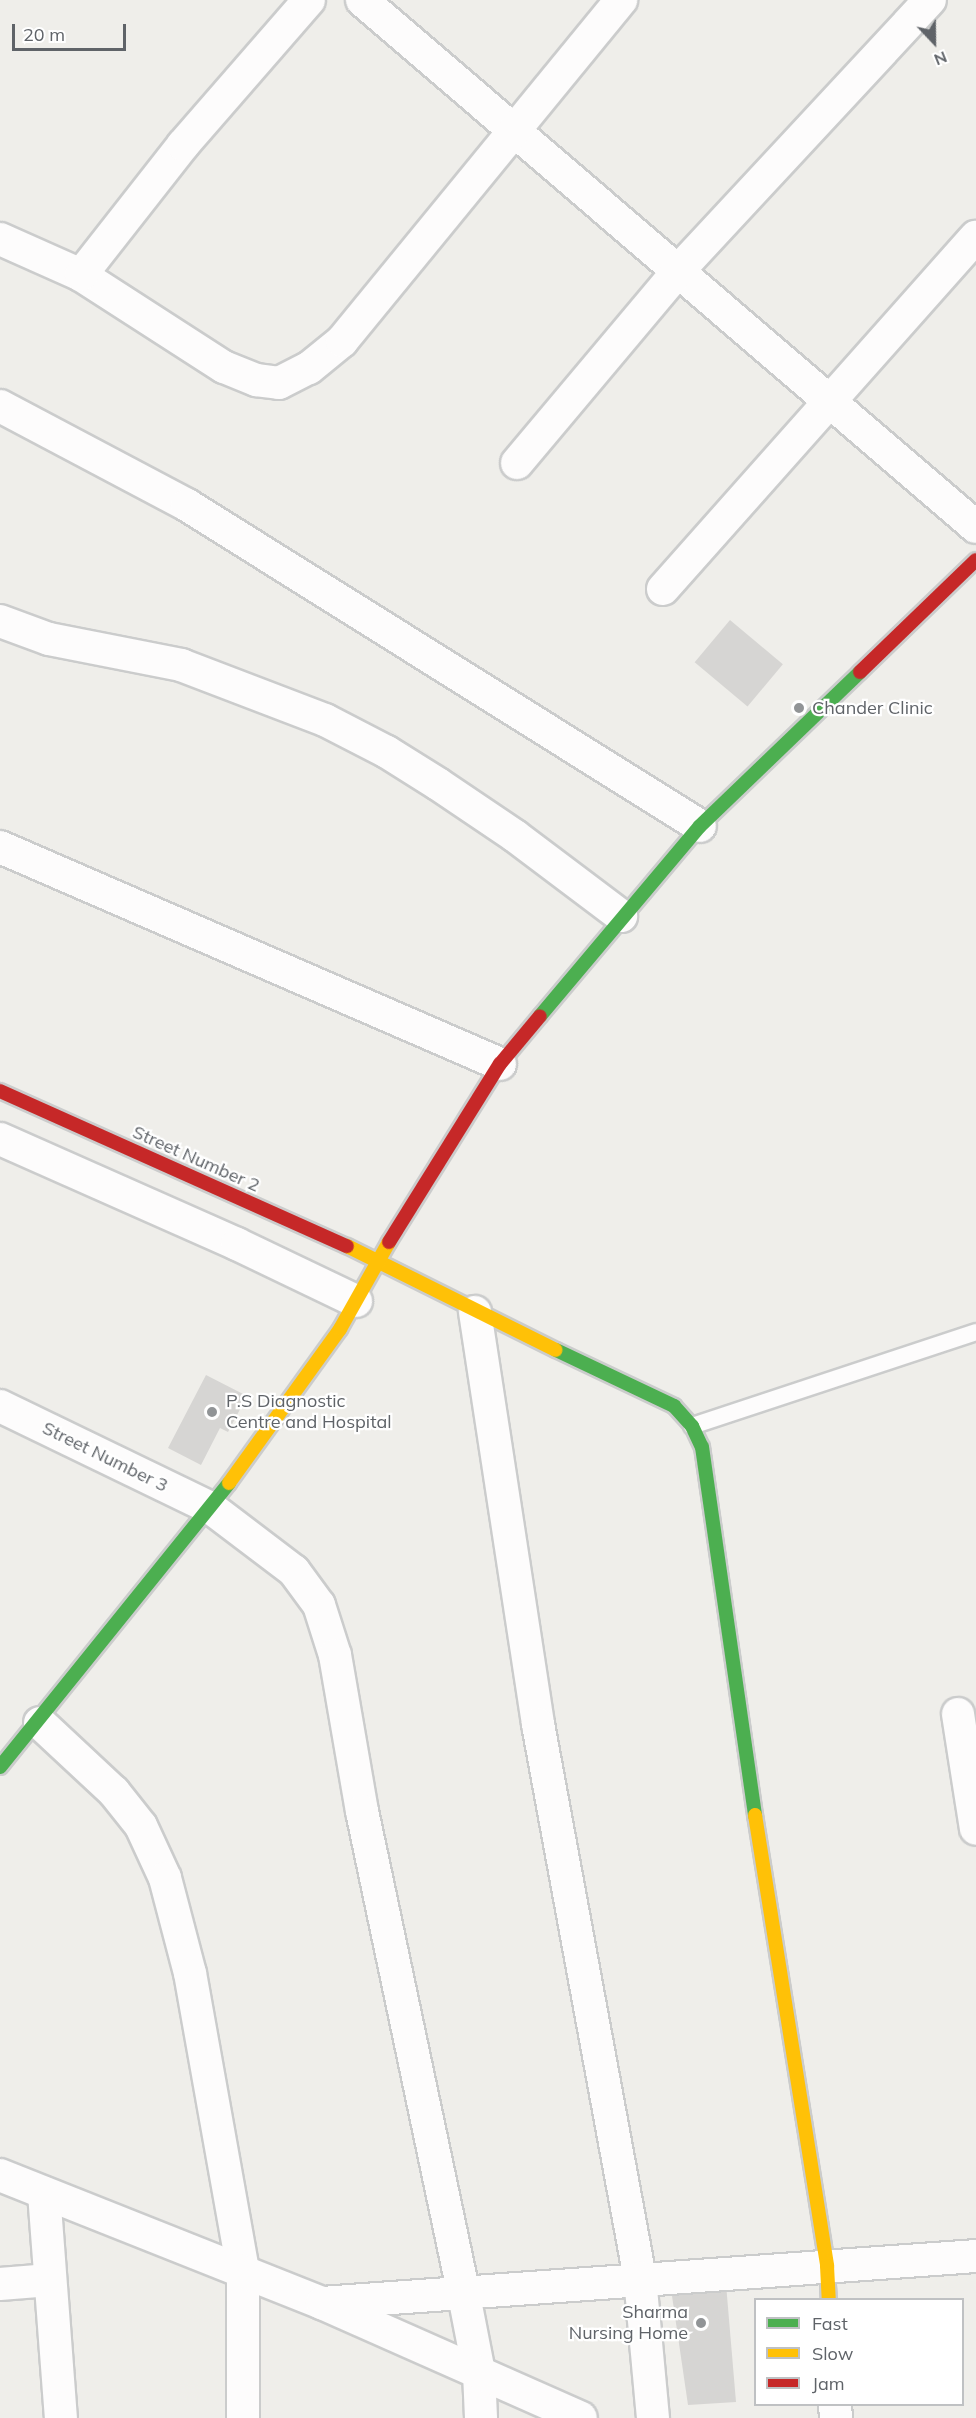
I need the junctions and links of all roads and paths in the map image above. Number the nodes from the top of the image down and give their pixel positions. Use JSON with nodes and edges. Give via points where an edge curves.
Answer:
{"nodes":[{"id":1,"x":309,"y":0,"type":"edge"},
{"id":2,"x":362,"y":0,"type":"edge"},
{"id":3,"x":621,"y":0,"type":"edge"},
{"id":4,"x":930,"y":0,"type":"edge"},
{"id":5,"x":512,"y":131,"type":"junction"},
{"id":6,"x":976,"y":237,"type":"edge"},
{"id":7,"x":0,"y":239,"type":"edge"},
{"id":8,"x":678,"y":271,"type":"junction"},
{"id":9,"x":81,"y":275,"type":"junction"},
{"id":10,"x":831,"y":401,"type":"junction"},
{"id":11,"x":0,"y":406,"type":"edge"},
{"id":12,"x":517,"y":462,"type":"dead end"},
{"id":13,"x":976,"y":526,"type":"edge"},
{"id":14,"x":976,"y":560,"type":"edge"},
{"id":15,"x":663,"y":589,"type":"dead end"},
{"id":16,"x":0,"y":621,"type":"edge"},
{"id":17,"x":700,"y":826,"type":"junction"},
{"id":18,"x":0,"y":847,"type":"edge"},
{"id":19,"x":621,"y":916,"type":"junction"},
{"id":20,"x":500,"y":1064,"type":"junction"},
{"id":21,"x":0,"y":1091,"type":"edge"},
{"id":22,"x":0,"y":1140,"type":"edge"},
{"id":23,"x":378,"y":1260,"type":"junction"},
{"id":24,"x":356,"y":1301,"type":"junction"},
{"id":25,"x":475,"y":1312,"type":"junction"},
{"id":26,"x":976,"y":1332,"type":"edge"},
{"id":27,"x":0,"y":1406,"type":"edge"},
{"id":28,"x":692,"y":1426,"type":"junction"},
{"id":29,"x":211,"y":1508,"type":"junction"},
{"id":30,"x":958,"y":1714,"type":"dead end"},
{"id":31,"x":40,"y":1722,"type":"junction"},
{"id":32,"x":0,"y":1767,"type":"edge"},
{"id":33,"x":976,"y":1829,"type":"edge"},
{"id":34,"x":5,"y":2180,"type":"edge"},
{"id":35,"x":44,"y":2193,"type":"junction"},
{"id":36,"x":976,"y":2256,"type":"edge"},
{"id":37,"x":827,"y":2266,"type":"junction"},
{"id":38,"x":243,"y":2272,"type":"junction"},
{"id":39,"x":640,"y":2278,"type":"junction"},
{"id":40,"x":50,"y":2280,"type":"junction"},
{"id":41,"x":0,"y":2284,"type":"edge"},
{"id":42,"x":463,"y":2290,"type":"junction"},
{"id":43,"x":829,"y":2298,"type":"edge"},
{"id":44,"x":322,"y":2303,"type":"junction"},
{"id":45,"x":479,"y":2372,"type":"junction"},
{"id":46,"x":62,"y":2418,"type":"edge"},
{"id":47,"x":243,"y":2418,"type":"edge"},
{"id":48,"x":481,"y":2418,"type":"edge"},
{"id":49,"x":581,"y":2418,"type":"edge"},
{"id":50,"x":653,"y":2418,"type":"edge"}],
"edges":[{"from":1,"to":9,"type":"street","via":[[183,145]]},
{"from":2,"to":5,"type":"street"},
{"from":3,"to":5,"type":"street"},
{"from":4,"to":8,"type":"street"},
{"from":5,"to":8,"type":"street"},
{"from":5,"to":9,"type":"street","via":[[342,341],[309,368],[279,383],[256,380],[224,367]]},
{"from":6,"to":10,"type":"street"},
{"from":7,"to":9,"type":"street"},
{"from":8,"to":10,"type":"street"},
{"from":8,"to":12,"type":"street"},
{"from":10,"to":13,"type":"street"},
{"from":10,"to":15,"type":"street"},
{"from":11,"to":17,"type":"street","via":[[188,505]]},
{"from":14,"to":17,"type":"street"},
{"from":16,"to":19,"type":"street","via":[[49,639],[181,665],[325,720],[387,752],[447,791]]},
{"from":17,"to":19,"type":"street"},
{"from":18,"to":20,"type":"street"},
{"from":19,"to":20,"type":"street"},
{"from":20,"to":23,"type":"street"},
{"from":21,"to":23,"type":"street","name":"Street Number 2"},
{"from":22,"to":24,"type":"street"},
{"from":23,"to":24,"type":"street"},
{"from":23,"to":25,"type":"street","name":"Street Number 2"},
{"from":24,"to":29,"type":"street"},
{"from":25,"to":28,"type":"street","name":"Street Number 2","via":[[674,1406]]},
{"from":25,"to":39,"type":"street","via":[[538,1725]]},
{"from":26,"to":28,"type":"lane"},
{"from":27,"to":29,"type":"street","name":"Street Number 3"},
{"from":28,"to":37,"type":"street","via":[[702,1447],[728,1644]]},
{"from":29,"to":31,"type":"street"},
{"from":29,"to":42,"type":"street","name":"Street Number 3","via":[[294,1571],[319,1605],[335,1655],[362,1811]]},
{"from":30,"to":33,"type":"street"},
{"from":31,"to":32,"type":"street"},
{"from":31,"to":38,"type":"street","via":[[121,1800],[141,1826],[165,1878],[190,1973]]},
{"from":34,"to":35,"type":"street"},
{"from":35,"to":38,"type":"street"},
{"from":35,"to":40,"type":"street"},
{"from":36,"to":37,"type":"street"},
{"from":37,"to":39,"type":"street"},
{"from":37,"to":43,"type":"street"},
{"from":38,"to":44,"type":"street"},
{"from":38,"to":47,"type":"street"},
{"from":39,"to":42,"type":"street"},
{"from":39,"to":50,"type":"street"},
{"from":40,"to":41,"type":"street"},
{"from":40,"to":46,"type":"street"},
{"from":42,"to":44,"type":"street"},
{"from":42,"to":45,"type":"street","name":"Street Number 3"},
{"from":44,"to":45,"type":"street"},
{"from":45,"to":48,"type":"street","name":"Street Number 3"},
{"from":45,"to":49,"type":"street"}]}
